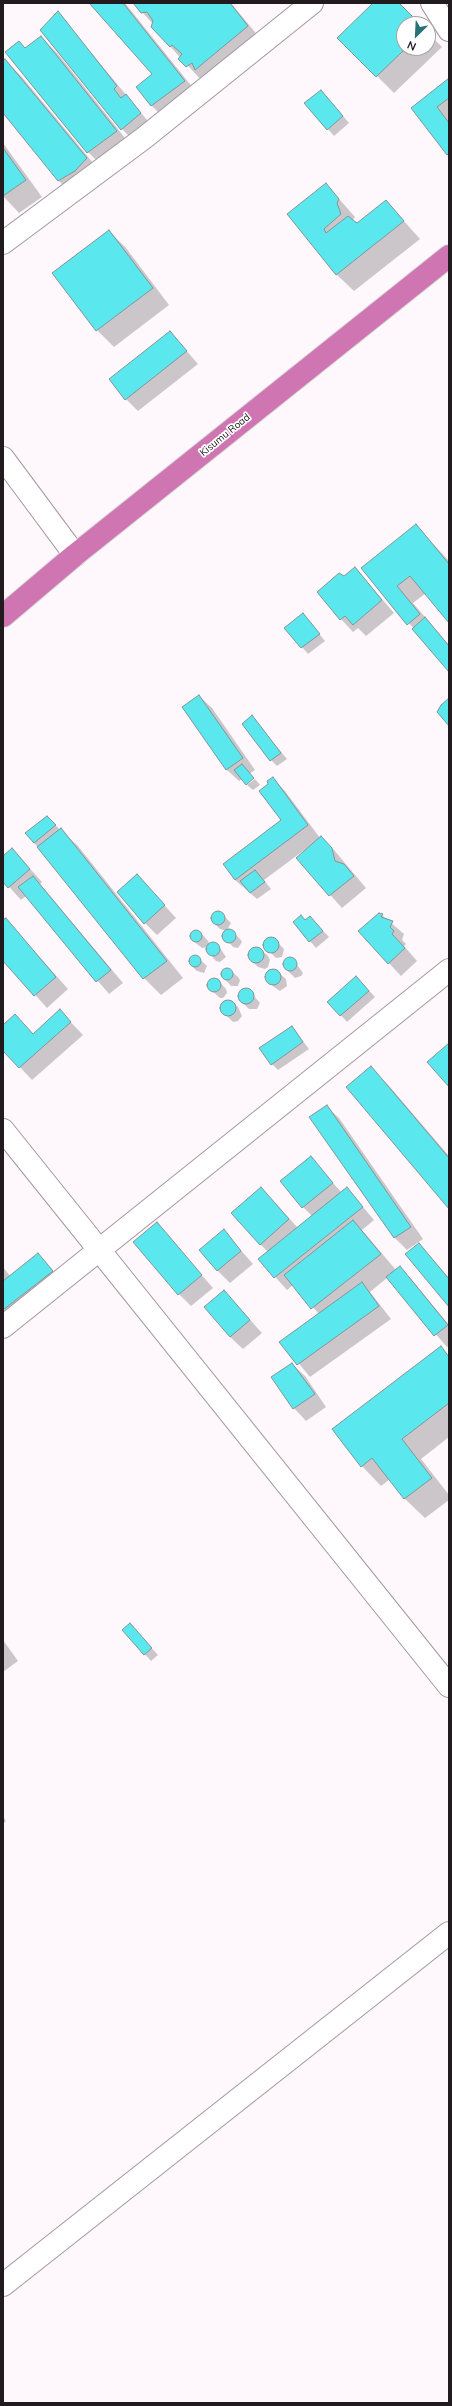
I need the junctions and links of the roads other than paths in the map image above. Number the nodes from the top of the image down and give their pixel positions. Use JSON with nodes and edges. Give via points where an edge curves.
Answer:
{"nodes":[{"id":1,"x":312,"y":3,"type":"edge"},
{"id":2,"x":432,"y":3,"type":"edge"},
{"id":3,"x":449,"y":30,"type":"edge"},
{"id":4,"x":3,"y":243,"type":"edge"},
{"id":5,"x":449,"y":256,"type":"edge"},
{"id":6,"x":3,"y":458,"type":"edge"},
{"id":7,"x":76,"y":554,"type":"junction"},
{"id":8,"x":3,"y":616,"type":"edge"},
{"id":9,"x":449,"y":970,"type":"edge"},
{"id":10,"x":3,"y":1130,"type":"edge"},
{"id":11,"x":100,"y":1250,"type":"junction"},
{"id":12,"x":3,"y":1327,"type":"edge"},
{"id":13,"x":449,"y":1686,"type":"edge"},
{"id":14,"x":449,"y":1933,"type":"edge"},
{"id":15,"x":3,"y":2285,"type":"edge"}],
"edges":[{"from":1,"to":4,"type":"street","via":[[144,138]]},
{"from":2,"to":3,"type":"street"},
{"from":5,"to":7,"type":"highway","name":"Kisumu Road"},
{"from":6,"to":7,"type":"street"},
{"from":7,"to":8,"type":"highway","name":"Kisumu Road"},
{"from":9,"to":11,"type":"street"},
{"from":10,"to":11,"type":"street"},
{"from":11,"to":12,"type":"street"},
{"from":11,"to":13,"type":"street"},
{"from":14,"to":15,"type":"street"}]}
